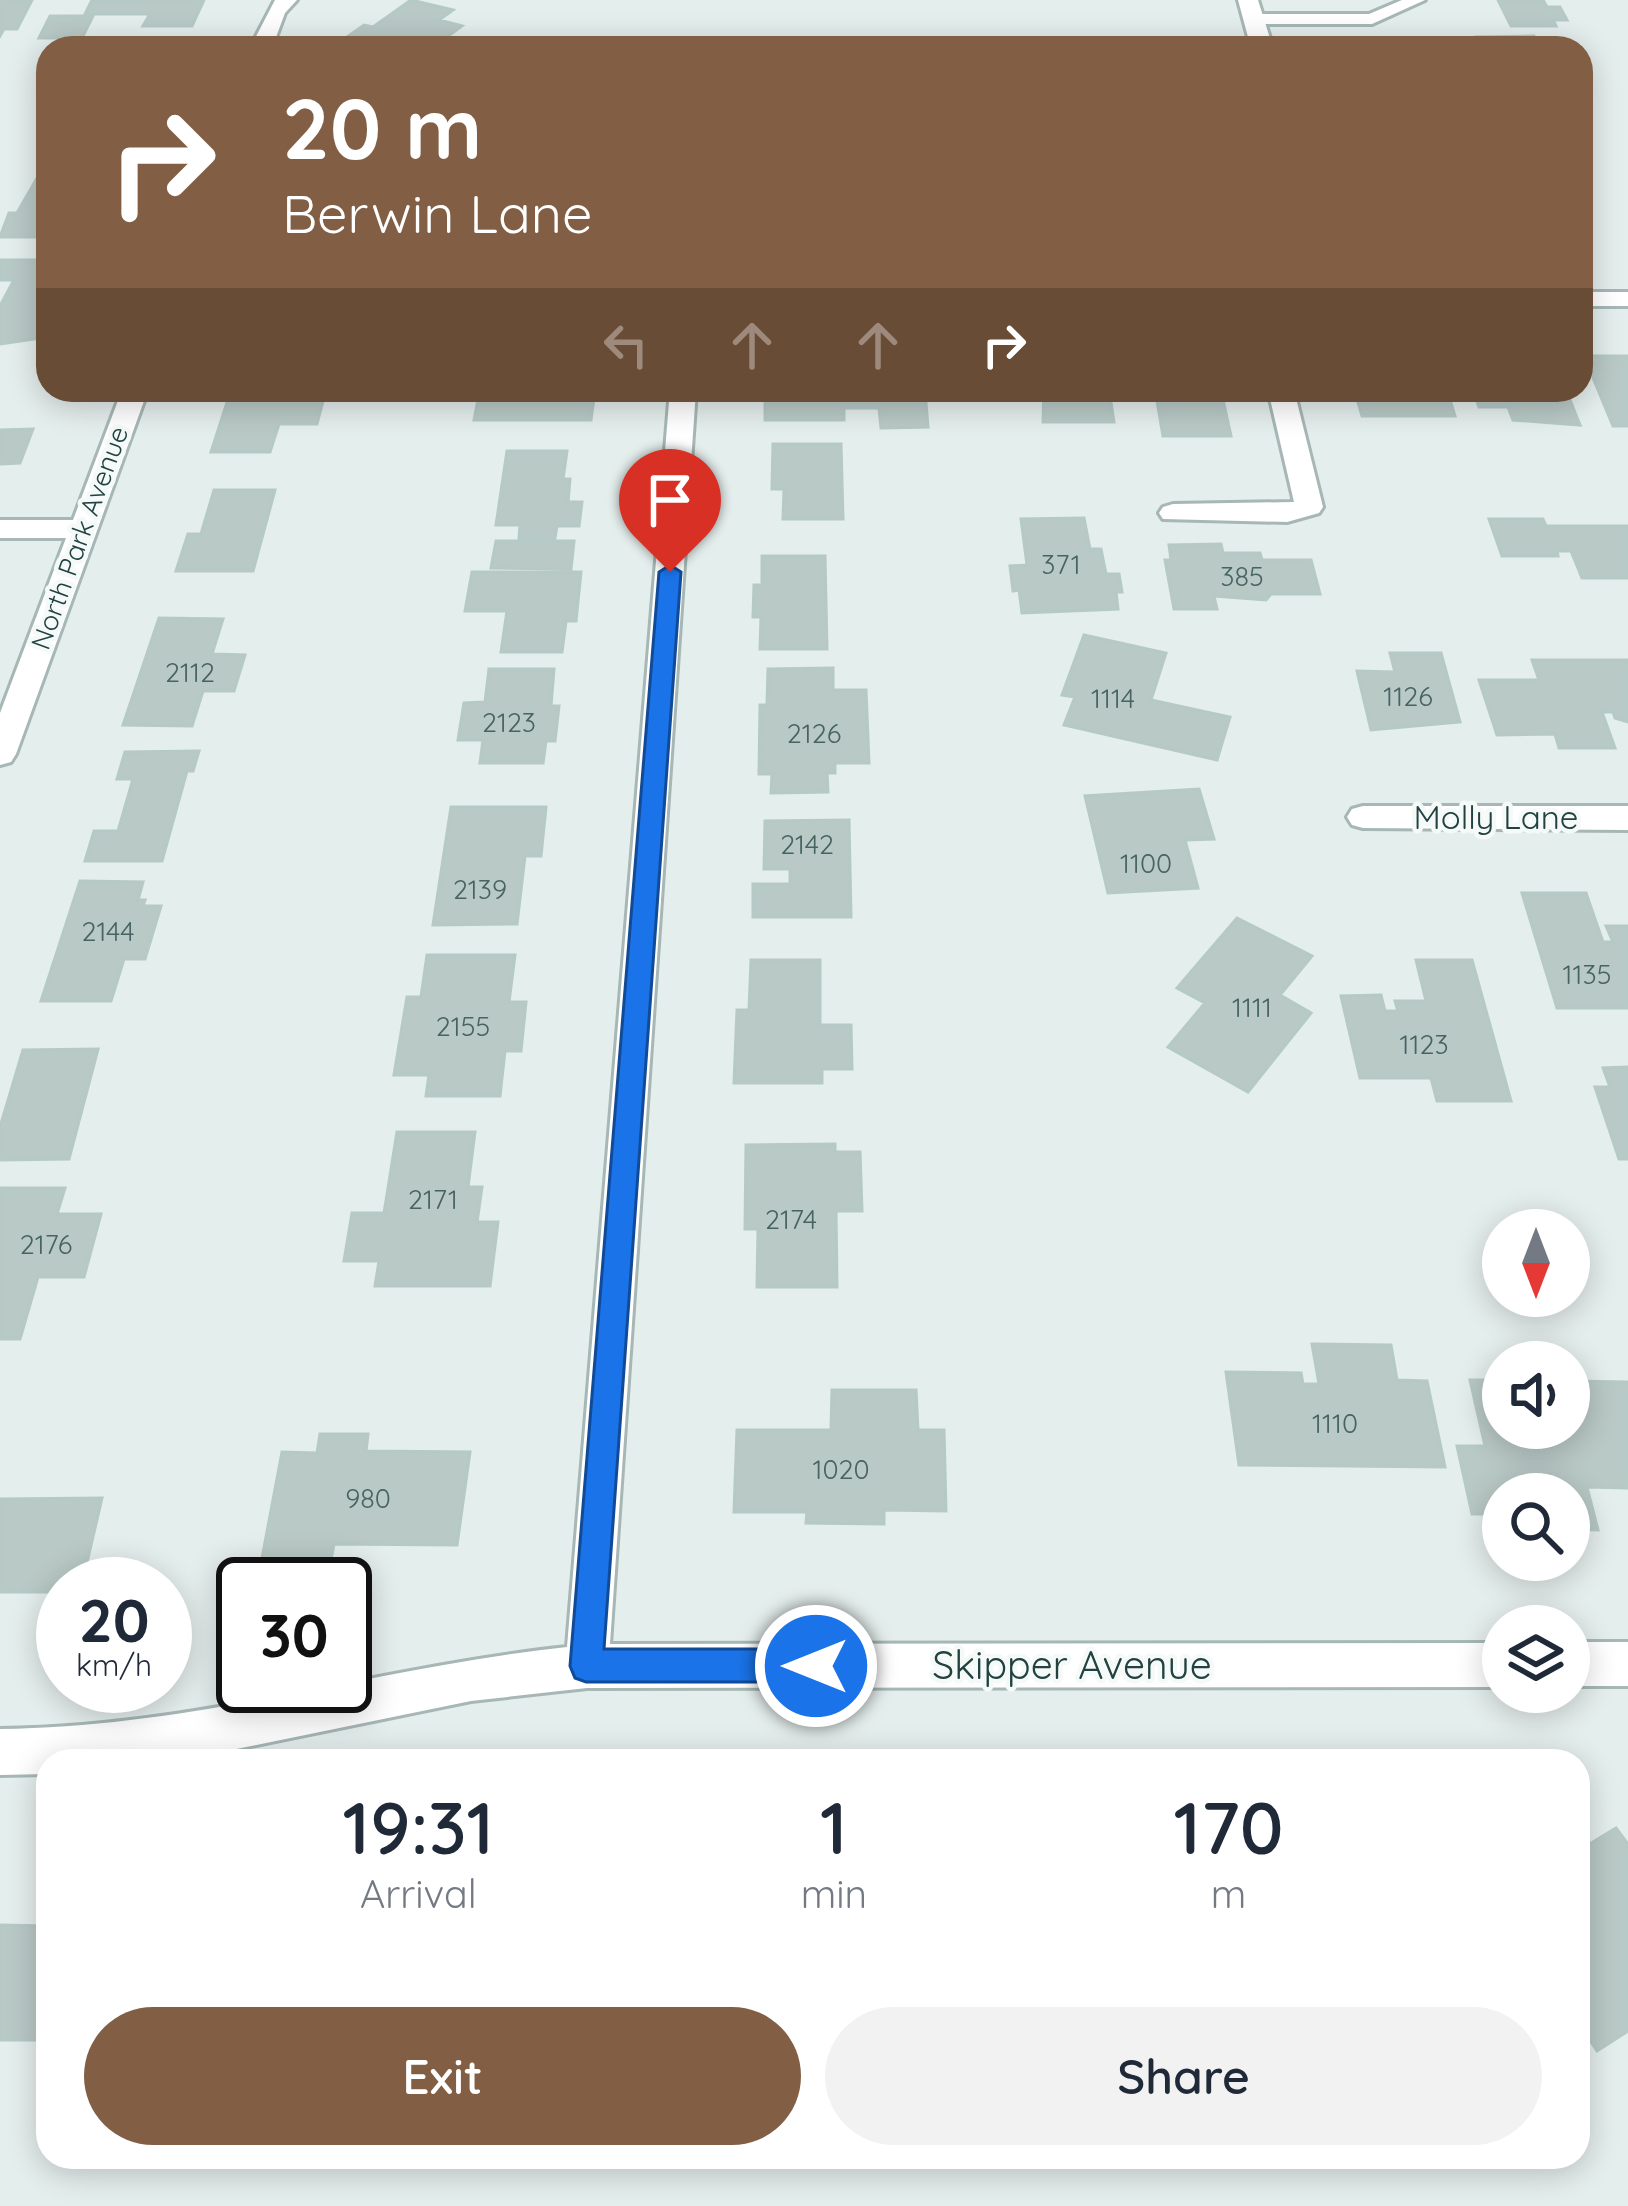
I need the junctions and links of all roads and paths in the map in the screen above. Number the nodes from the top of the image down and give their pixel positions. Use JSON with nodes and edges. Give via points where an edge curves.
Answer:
{"nodes":[{"id":1,"x":287,"y":0,"type":"edge"},
{"id":2,"x":1416,"y":0,"type":"edge"},
{"id":3,"x":1251,"y":9,"type":"edge"},
{"id":4,"x":266,"y":36,"type":"edge"},
{"id":5,"x":1593,"y":298,"type":"edge"},
{"id":6,"x":1628,"y":299,"type":"edge"},
{"id":7,"x":130,"y":402,"type":"edge"},
{"id":8,"x":681,"y":402,"type":"edge"},
{"id":9,"x":1284,"y":402,"type":"edge"},
{"id":10,"x":1173,"y":513,"type":"dead end"},
{"id":11,"x":0,"y":529,"type":"edge"},
{"id":12,"x":82,"y":529,"type":"junction"},
{"id":13,"x":0,"y":754,"type":"edge"},
{"id":14,"x":1364,"y":817,"type":"dead end"},
{"id":15,"x":1628,"y":818,"type":"edge"},
{"id":16,"x":1482,"y":1664,"type":"edge"},
{"id":17,"x":1590,"y":1664,"type":"edge"},
{"id":18,"x":1628,"y":1664,"type":"edge"},
{"id":19,"x":586,"y":1666,"type":"junction"},
{"id":20,"x":104,"y":1749,"type":"edge"},
{"id":21,"x":0,"y":1752,"type":"edge"},
{"id":22,"x":36,"y":1752,"type":"edge"}],
"edges":[{"from":1,"to":4,"type":"street"},
{"from":2,"to":3,"type":"lane","via":[[1372,20]]},
{"from":5,"to":6,"type":"street"},
{"from":7,"to":12,"type":"street","name":"North Park Avenue"},
{"from":8,"to":19,"type":"street"},
{"from":9,"to":10,"type":"street","via":[[1309,508]]},
{"from":11,"to":12,"type":"street"},
{"from":12,"to":13,"type":"street","name":"North Park Avenue"},
{"from":14,"to":15,"type":"street","name":"Molly Lane"},
{"from":16,"to":19,"type":"street","name":"Skipper Avenue"},
{"from":17,"to":18,"type":"street"},
{"from":19,"to":20,"type":"street","name":"Skipper Avenue","via":[[471,1679]]},
{"from":21,"to":22,"type":"street","name":"Skipper Avenue"}]}
